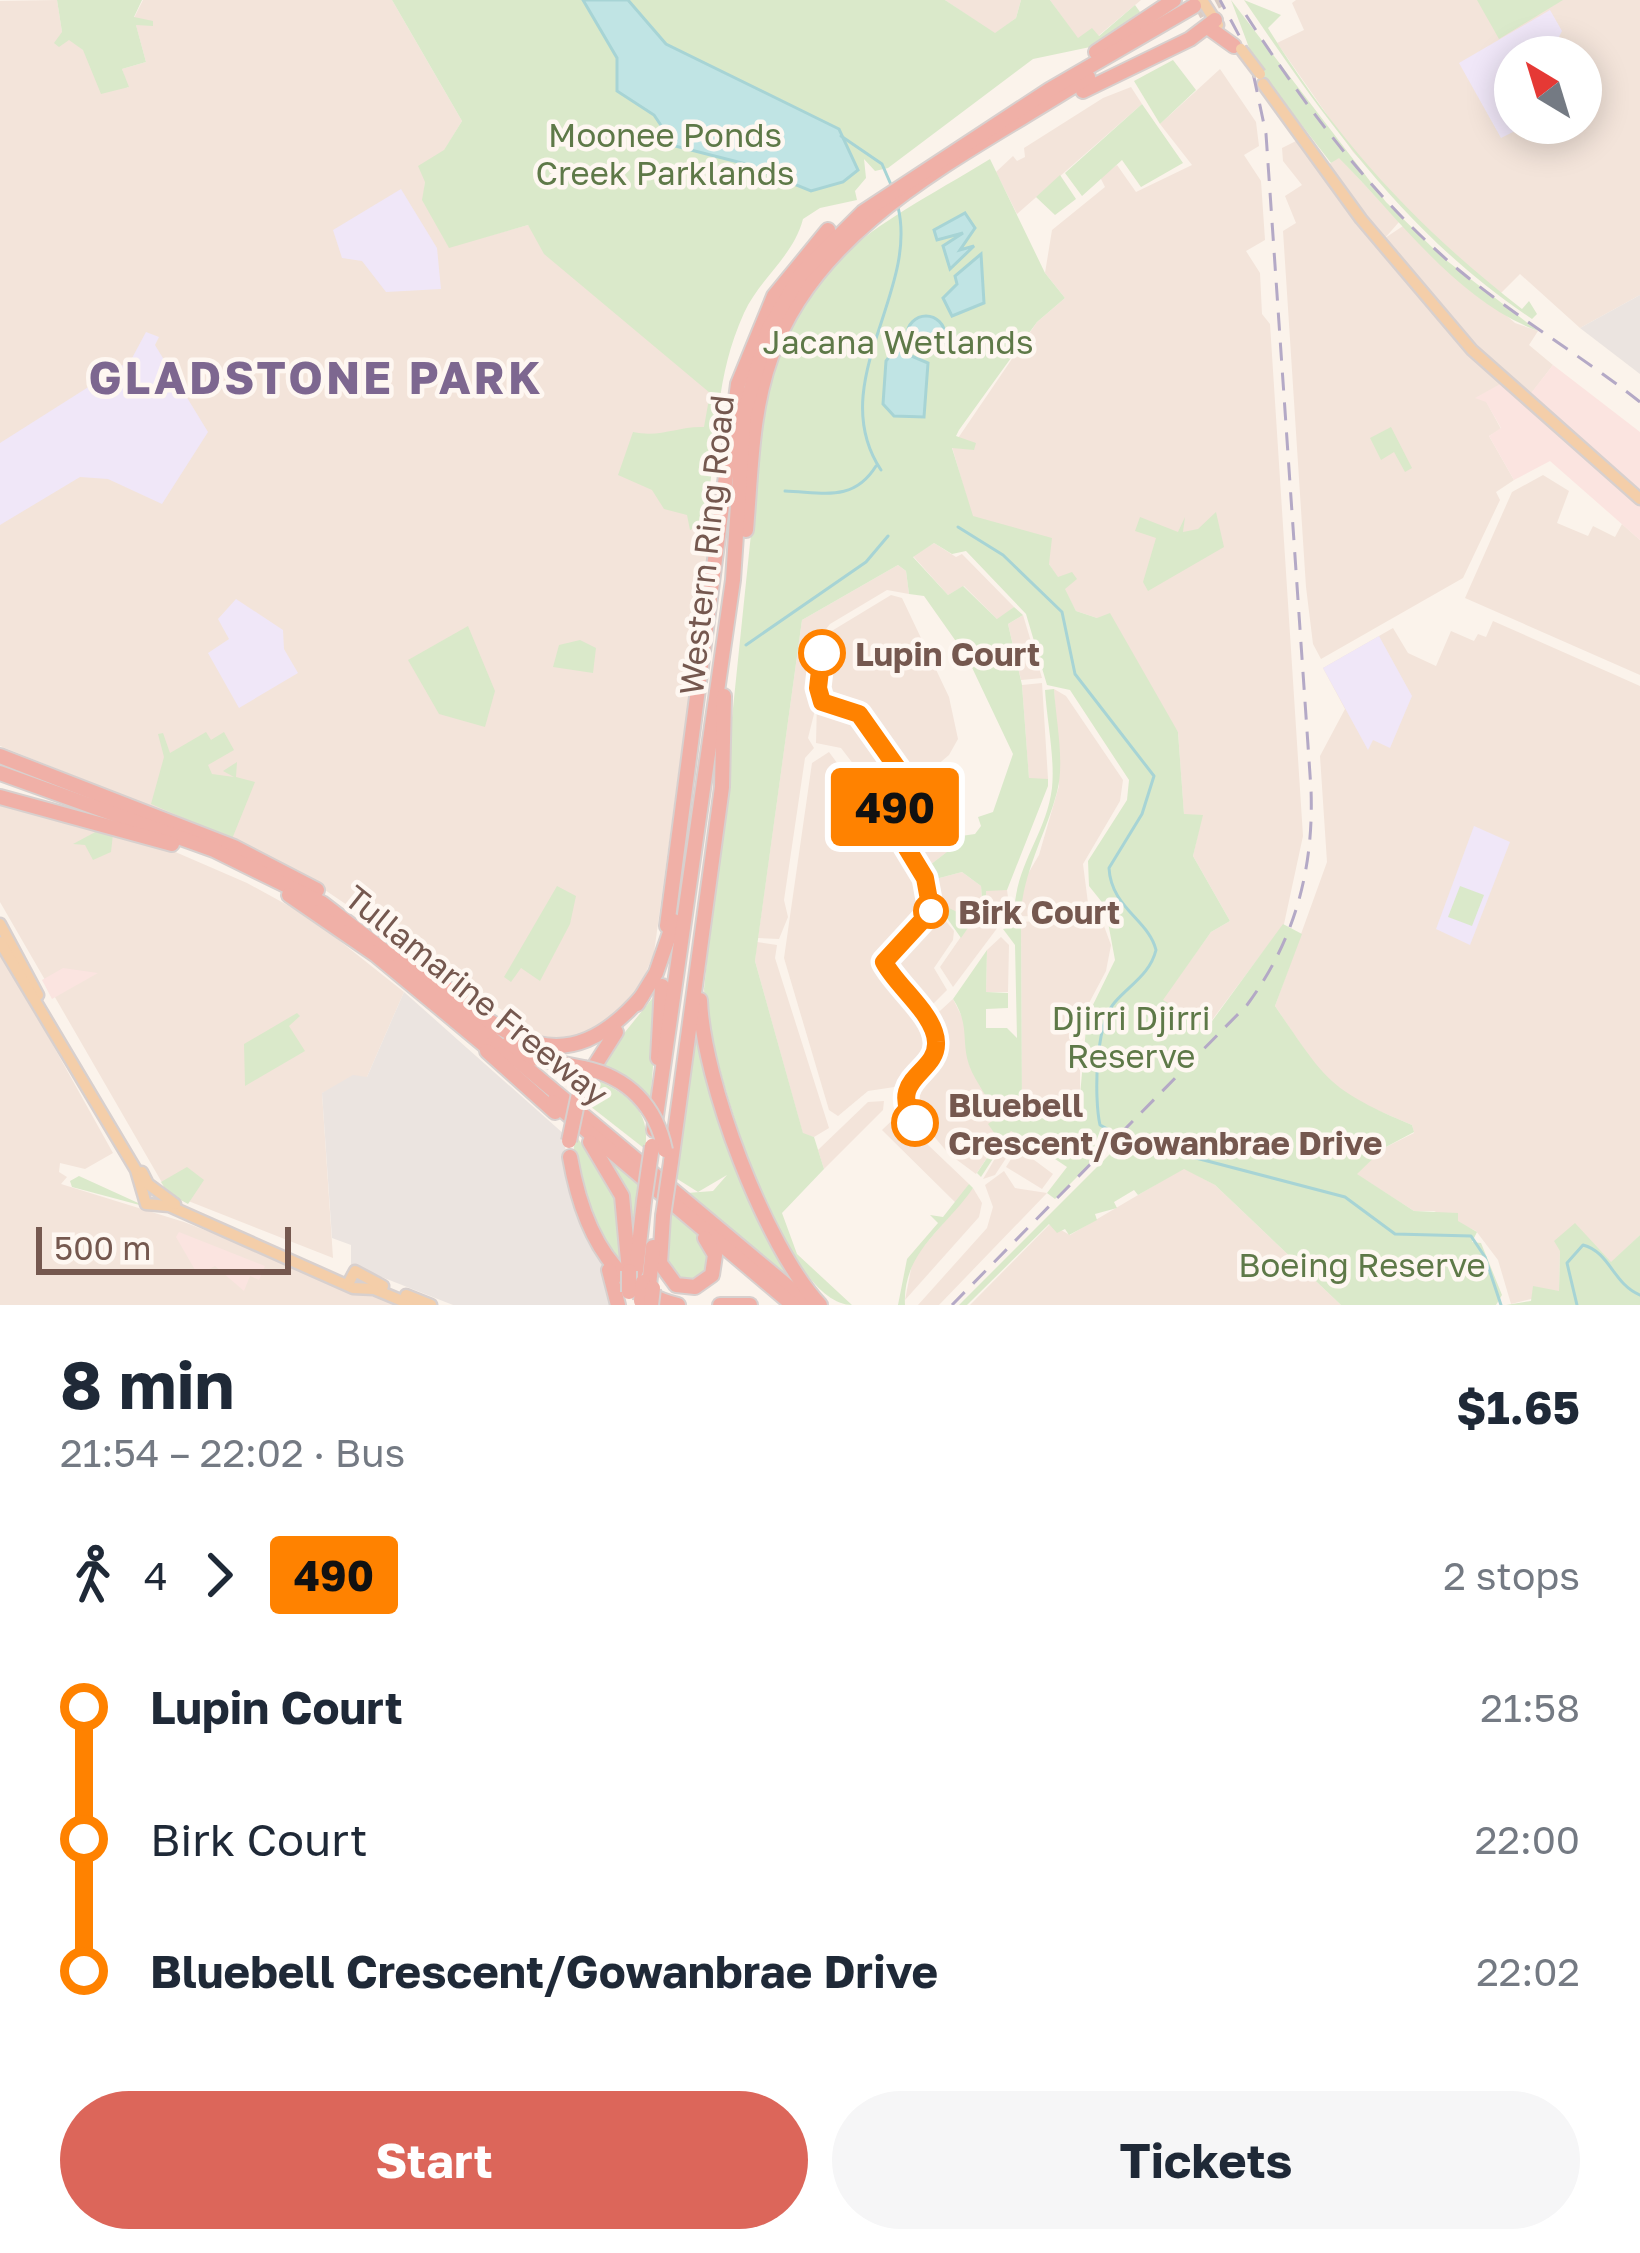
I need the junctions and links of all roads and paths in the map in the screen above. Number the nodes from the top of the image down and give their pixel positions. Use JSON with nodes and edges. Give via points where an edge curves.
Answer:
{"nodes":[{"id":1,"x":1170,"y":0,"type":"edge"},
{"id":2,"x":1203,"y":4,"type":"edge"},
{"id":3,"x":1212,"y":24,"type":"junction"},
{"id":4,"x":1237,"y":48,"type":"junction"},
{"id":5,"x":1262,"y":79,"type":"junction"},
{"id":6,"x":925,"y":166,"type":"junction"},
{"id":7,"x":916,"y":192,"type":"junction"},
{"id":8,"x":835,"y":229,"type":"junction"},
{"id":9,"x":1640,"y":499,"type":"edge"},
{"id":10,"x":716,"y":578,"type":"junction"},
{"id":11,"x":716,"y":690,"type":"junction"},
{"id":12,"x":0,"y":756,"type":"edge"},
{"id":13,"x":0,"y":777,"type":"edge"},
{"id":14,"x":0,"y":797,"type":"edge"},
{"id":15,"x":183,"y":847,"type":"junction"},
{"id":16,"x":309,"y":896,"type":"junction"},
{"id":17,"x":0,"y":924,"type":"edge"},
{"id":18,"x":667,"y":926,"type":"dead end"},
{"id":19,"x":0,"y":942,"type":"edge"},
{"id":20,"x":701,"y":947,"type":"junction"},
{"id":21,"x":419,"y":965,"type":"junction"},
{"id":22,"x":18,"y":967,"type":"junction"},
{"id":23,"x":662,"y":986,"type":"dead end"},
{"id":24,"x":642,"y":996,"type":"junction"},
{"id":25,"x":436,"y":1006,"type":"junction"},
{"id":26,"x":596,"y":1059,"type":"junction"},
{"id":27,"x":584,"y":1129,"type":"junction"},
{"id":28,"x":570,"y":1149,"type":"junction"},
{"id":29,"x":661,"y":1154,"type":"junction"},
{"id":30,"x":156,"y":1198,"type":"junction"},
{"id":31,"x":654,"y":1209,"type":"junction"},
{"id":32,"x":263,"y":1243,"type":"junction"},
{"id":33,"x":356,"y":1280,"type":"junction"},
{"id":34,"x":640,"y":1294,"type":"edge"},
{"id":35,"x":412,"y":1305,"type":"edge"},
{"id":36,"x":431,"y":1305,"type":"edge"},
{"id":37,"x":618,"y":1305,"type":"edge"},
{"id":38,"x":678,"y":1305,"type":"edge"},
{"id":39,"x":720,"y":1305,"type":"edge"},
{"id":40,"x":750,"y":1305,"type":"edge"},
{"id":41,"x":793,"y":1305,"type":"edge"},
{"id":42,"x":810,"y":1305,"type":"edge"},
{"id":43,"x":820,"y":1305,"type":"edge"}],
"edges":[{"from":1,"to":6,"type":"highway"},
{"from":2,"to":3,"type":"main road"},
{"from":2,"to":4,"type":"main road"},
{"from":2,"to":6,"type":"highway"},
{"from":2,"to":7,"type":"highway","name":"Western Ring Road"},
{"from":3,"to":4,"type":"highway"},
{"from":3,"to":7,"type":"highway"},
{"from":4,"to":5,"type":"main road","bridge":true},
{"from":4,"to":5,"type":"main road","bridge":true},
{"from":5,"to":9,"type":"main road","via":[[1368,226],[1472,350]]},
{"from":6,"to":8,"type":"highway"},
{"from":7,"to":11,"type":"highway","name":"Western Ring Road","via":[[820,269],[771,356]]},
{"from":8,"to":10,"type":"highway","via":[[782,283],[747,354],[731,420]]},
{"from":8,"to":11,"type":"highway","name":"Western Ring Road","via":[[768,331],[743,429]]},
{"from":10,"to":11,"type":"highway"},
{"from":10,"to":18,"type":"highway"},
{"from":11,"to":20,"type":"highway","via":[[724,764]]},
{"from":11,"to":24,"type":"highway","via":[[676,913]]},
{"from":11,"to":26,"type":"highway","via":[[672,946],[648,998]]},
{"from":11,"to":29,"type":"highway","name":"Western Ring Road"},
{"from":12,"to":16,"type":"highway","via":[[206,841]]},
{"from":12,"to":21,"type":"highway","via":[[302,881]]},
{"from":13,"to":15,"type":"highway","name":"Tullamarine Freeway"},
{"from":13,"to":16,"type":"highway","name":"Tullamarine Freeway","via":[[214,850]]},
{"from":14,"to":15,"type":"highway"},
{"from":15,"to":25,"type":"highway","name":"Tullamarine Freeway","via":[[299,901]]},
{"from":16,"to":42,"type":"highway","name":"Tullamarine Freeway","via":[[398,960]]},
{"from":17,"to":22,"type":"main road"},
{"from":19,"to":22,"type":"main road"},
{"from":20,"to":29,"type":"highway"},
{"from":20,"to":43,"type":"highway","via":[[706,1045],[754,1195],[786,1263]]},
{"from":21,"to":24,"type":"highway","via":[[515,1038],[542,1048],[592,1041]]},
{"from":21,"to":31,"type":"highway","bridge":true,"via":[[512,1046],[605,1074],[645,1102],[664,1150]]},
{"from":22,"to":30,"type":"main road"},
{"from":23,"to":29,"type":"highway"},
{"from":24,"to":26,"type":"highway"},
{"from":25,"to":27,"type":"highway","name":"Tullamarine Freeway"},
{"from":25,"to":34,"type":"highway","via":[[598,1152],[624,1204]]},
{"from":26,"to":28,"type":"highway","bridge":true,"via":[[580,1089]]},
{"from":27,"to":31,"type":"highway","via":[[710,1244],[714,1270],[701,1285],[682,1288],[664,1273]]},
{"from":27,"to":41,"type":"highway","name":"Tullamarine Freeway"},
{"from":28,"to":37,"type":"highway","via":[[575,1199],[613,1276]]},
{"from":28,"to":38,"type":"highway","via":[[583,1209],[610,1261],[637,1289]]},
{"from":29,"to":31,"type":"highway","name":"Western Ring Road","bridge":true},
{"from":30,"to":32,"type":"main road"},
{"from":30,"to":32,"type":"main road"},
{"from":31,"to":34,"type":"highway","name":"Western Ring Road"},
{"from":32,"to":33,"type":"main road"},
{"from":33,"to":35,"type":"main road"},
{"from":33,"to":36,"type":"main road"},
{"from":39,"to":40,"type":"highway"}]}
